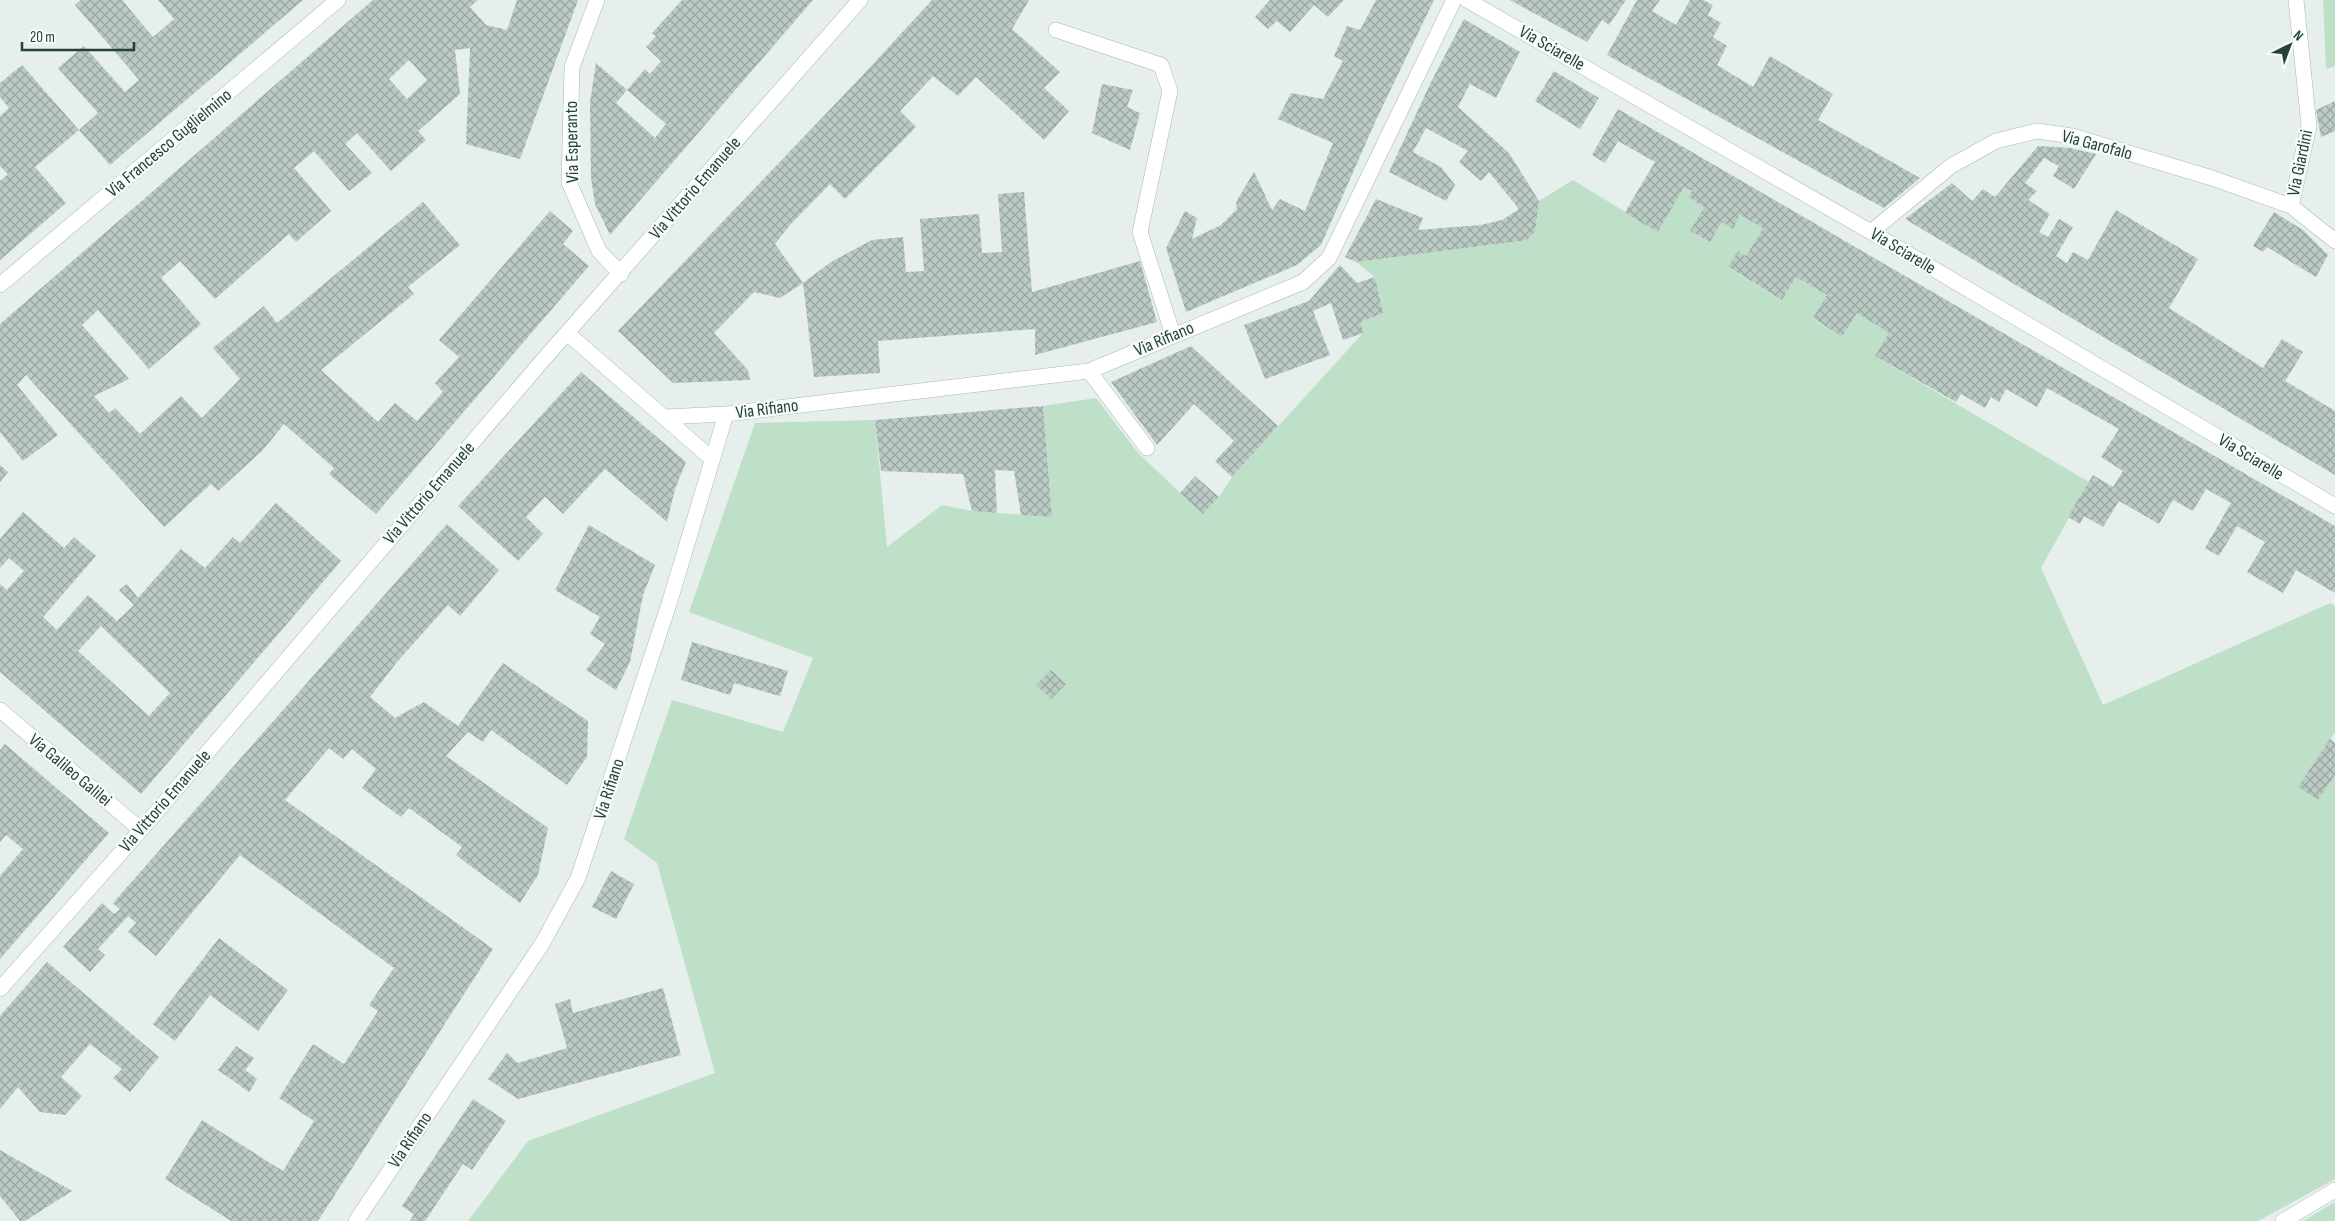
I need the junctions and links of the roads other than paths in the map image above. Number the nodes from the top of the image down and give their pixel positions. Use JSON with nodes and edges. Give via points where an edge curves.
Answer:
{"nodes":[{"id":1,"x":338,"y":0,"type":"edge"},
{"id":2,"x":597,"y":0,"type":"edge"},
{"id":3,"x":860,"y":0,"type":"edge"},
{"id":4,"x":1454,"y":0,"type":"edge"},
{"id":5,"x":1467,"y":0,"type":"edge"},
{"id":6,"x":2296,"y":0,"type":"edge"},
{"id":7,"x":1056,"y":30,"type":"dead end"},
{"id":8,"x":2291,"y":206,"type":"junction"},
{"id":9,"x":1871,"y":232,"type":"junction"},
{"id":10,"x":2335,"y":241,"type":"edge"},
{"id":11,"x":620,"y":274,"type":"junction"},
{"id":12,"x":0,"y":285,"type":"edge"},
{"id":13,"x":567,"y":333,"type":"junction"},
{"id":14,"x":1173,"y":335,"type":"junction"},
{"id":15,"x":1089,"y":371,"type":"junction"},
{"id":16,"x":726,"y":414,"type":"junction"},
{"id":17,"x":665,"y":418,"type":"junction"},
{"id":18,"x":1147,"y":448,"type":"dead end"},
{"id":19,"x":712,"y":459,"type":"junction"},
{"id":20,"x":2335,"y":506,"type":"edge"},
{"id":21,"x":2,"y":716,"type":"edge"},
{"id":22,"x":140,"y":830,"type":"junction"},
{"id":23,"x":0,"y":989,"type":"edge"},
{"id":24,"x":2335,"y":1190,"type":"edge"},
{"id":25,"x":356,"y":1221,"type":"edge"},
{"id":26,"x":2283,"y":1221,"type":"edge"}],
"edges":[{"from":1,"to":12,"type":"street","name":"Via Francesco Guglielmino"},
{"from":2,"to":11,"type":"street","name":"Via Esperanto","via":[[572,67],[569,182],[599,251]]},
{"from":3,"to":11,"type":"street","name":"Via Vittorio Emanuele"},
{"from":4,"to":14,"type":"street","name":"Via Rifiano","via":[[1329,258],[1303,282]]},
{"from":5,"to":9,"type":"street","name":"Via Sciarelle"},
{"from":6,"to":8,"type":"street","name":"Via Giardini","via":[[2309,126]]},
{"from":7,"to":14,"type":"street","via":[[1161,64],[1170,92],[1140,232]]},
{"from":8,"to":9,"type":"street","name":"Via Garofalo","via":[[2212,178],[2072,136],[2036,131],[1996,141],[1951,166]]},
{"from":8,"to":10,"type":"street","name":"Via Garofalo"},
{"from":9,"to":20,"type":"street","name":"Via Sciarelle"},
{"from":11,"to":13,"type":"street","name":"Via Vittorio Emanuele"},
{"from":13,"to":17,"type":"street"},
{"from":13,"to":22,"type":"street","name":"Via Vittorio Emanuele"},
{"from":14,"to":15,"type":"street","name":"Via Rifiano"},
{"from":15,"to":16,"type":"street","name":"Via Rifiano"},
{"from":15,"to":18,"type":"street"},
{"from":16,"to":17,"type":"street"},
{"from":16,"to":19,"type":"street","name":"Via Rifiano"},
{"from":17,"to":19,"type":"street"},
{"from":19,"to":25,"type":"street","name":"Via Rifiano","via":[[669,604],[578,878],[542,944]]},
{"from":21,"to":22,"type":"street","name":"Via Galileo Galilei"},
{"from":22,"to":23,"type":"street","name":"Via Vittorio Emanuele"},
{"from":24,"to":26,"type":"street"}]}
